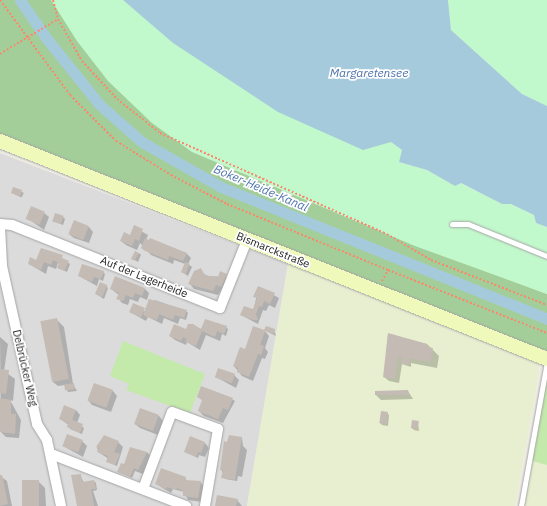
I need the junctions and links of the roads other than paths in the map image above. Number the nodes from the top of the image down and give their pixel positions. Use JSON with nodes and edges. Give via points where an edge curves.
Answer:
{"nodes":[{"id":1,"x":0,"y":141,"type":"edge"},
{"id":2,"x":452,"y":224,"type":"dead end"},
{"id":3,"x":0,"y":226,"type":"edge"},
{"id":4,"x":247,"y":240,"type":"junction"},
{"id":5,"x":547,"y":256,"type":"edge"},
{"id":6,"x":547,"y":359,"type":"edge"},
{"id":7,"x":547,"y":362,"type":"edge"},
{"id":8,"x":51,"y":454,"type":"junction"},
{"id":9,"x":143,"y":489,"type":"junction"},
{"id":10,"x":61,"y":506,"type":"edge"},
{"id":11,"x":186,"y":506,"type":"edge"},
{"id":12,"x":206,"y":506,"type":"edge"},
{"id":13,"x":521,"y":506,"type":"edge"}],
"edges":[{"from":1,"to":4,"type":"main road","name":"Bismarckstraße"},
{"from":2,"to":5,"type":"lane","via":[[468,224]]},
{"from":3,"to":4,"type":"street","name":"Auf der Lagerheide","via":[[12,224],[220,308]]},
{"from":3,"to":8,"type":"street","name":"Delbrücker Weg","via":[[2,266],[37,424]]},
{"from":4,"to":6,"type":"main road","name":"Bismarckstraße"},
{"from":7,"to":13,"type":"lane"},
{"from":8,"to":9,"type":"street"},
{"from":8,"to":10,"type":"street","name":"Delbrücker Weg"},
{"from":9,"to":11,"type":"street"},
{"from":9,"to":12,"type":"street","via":[[172,412],[218,429]]}]}
